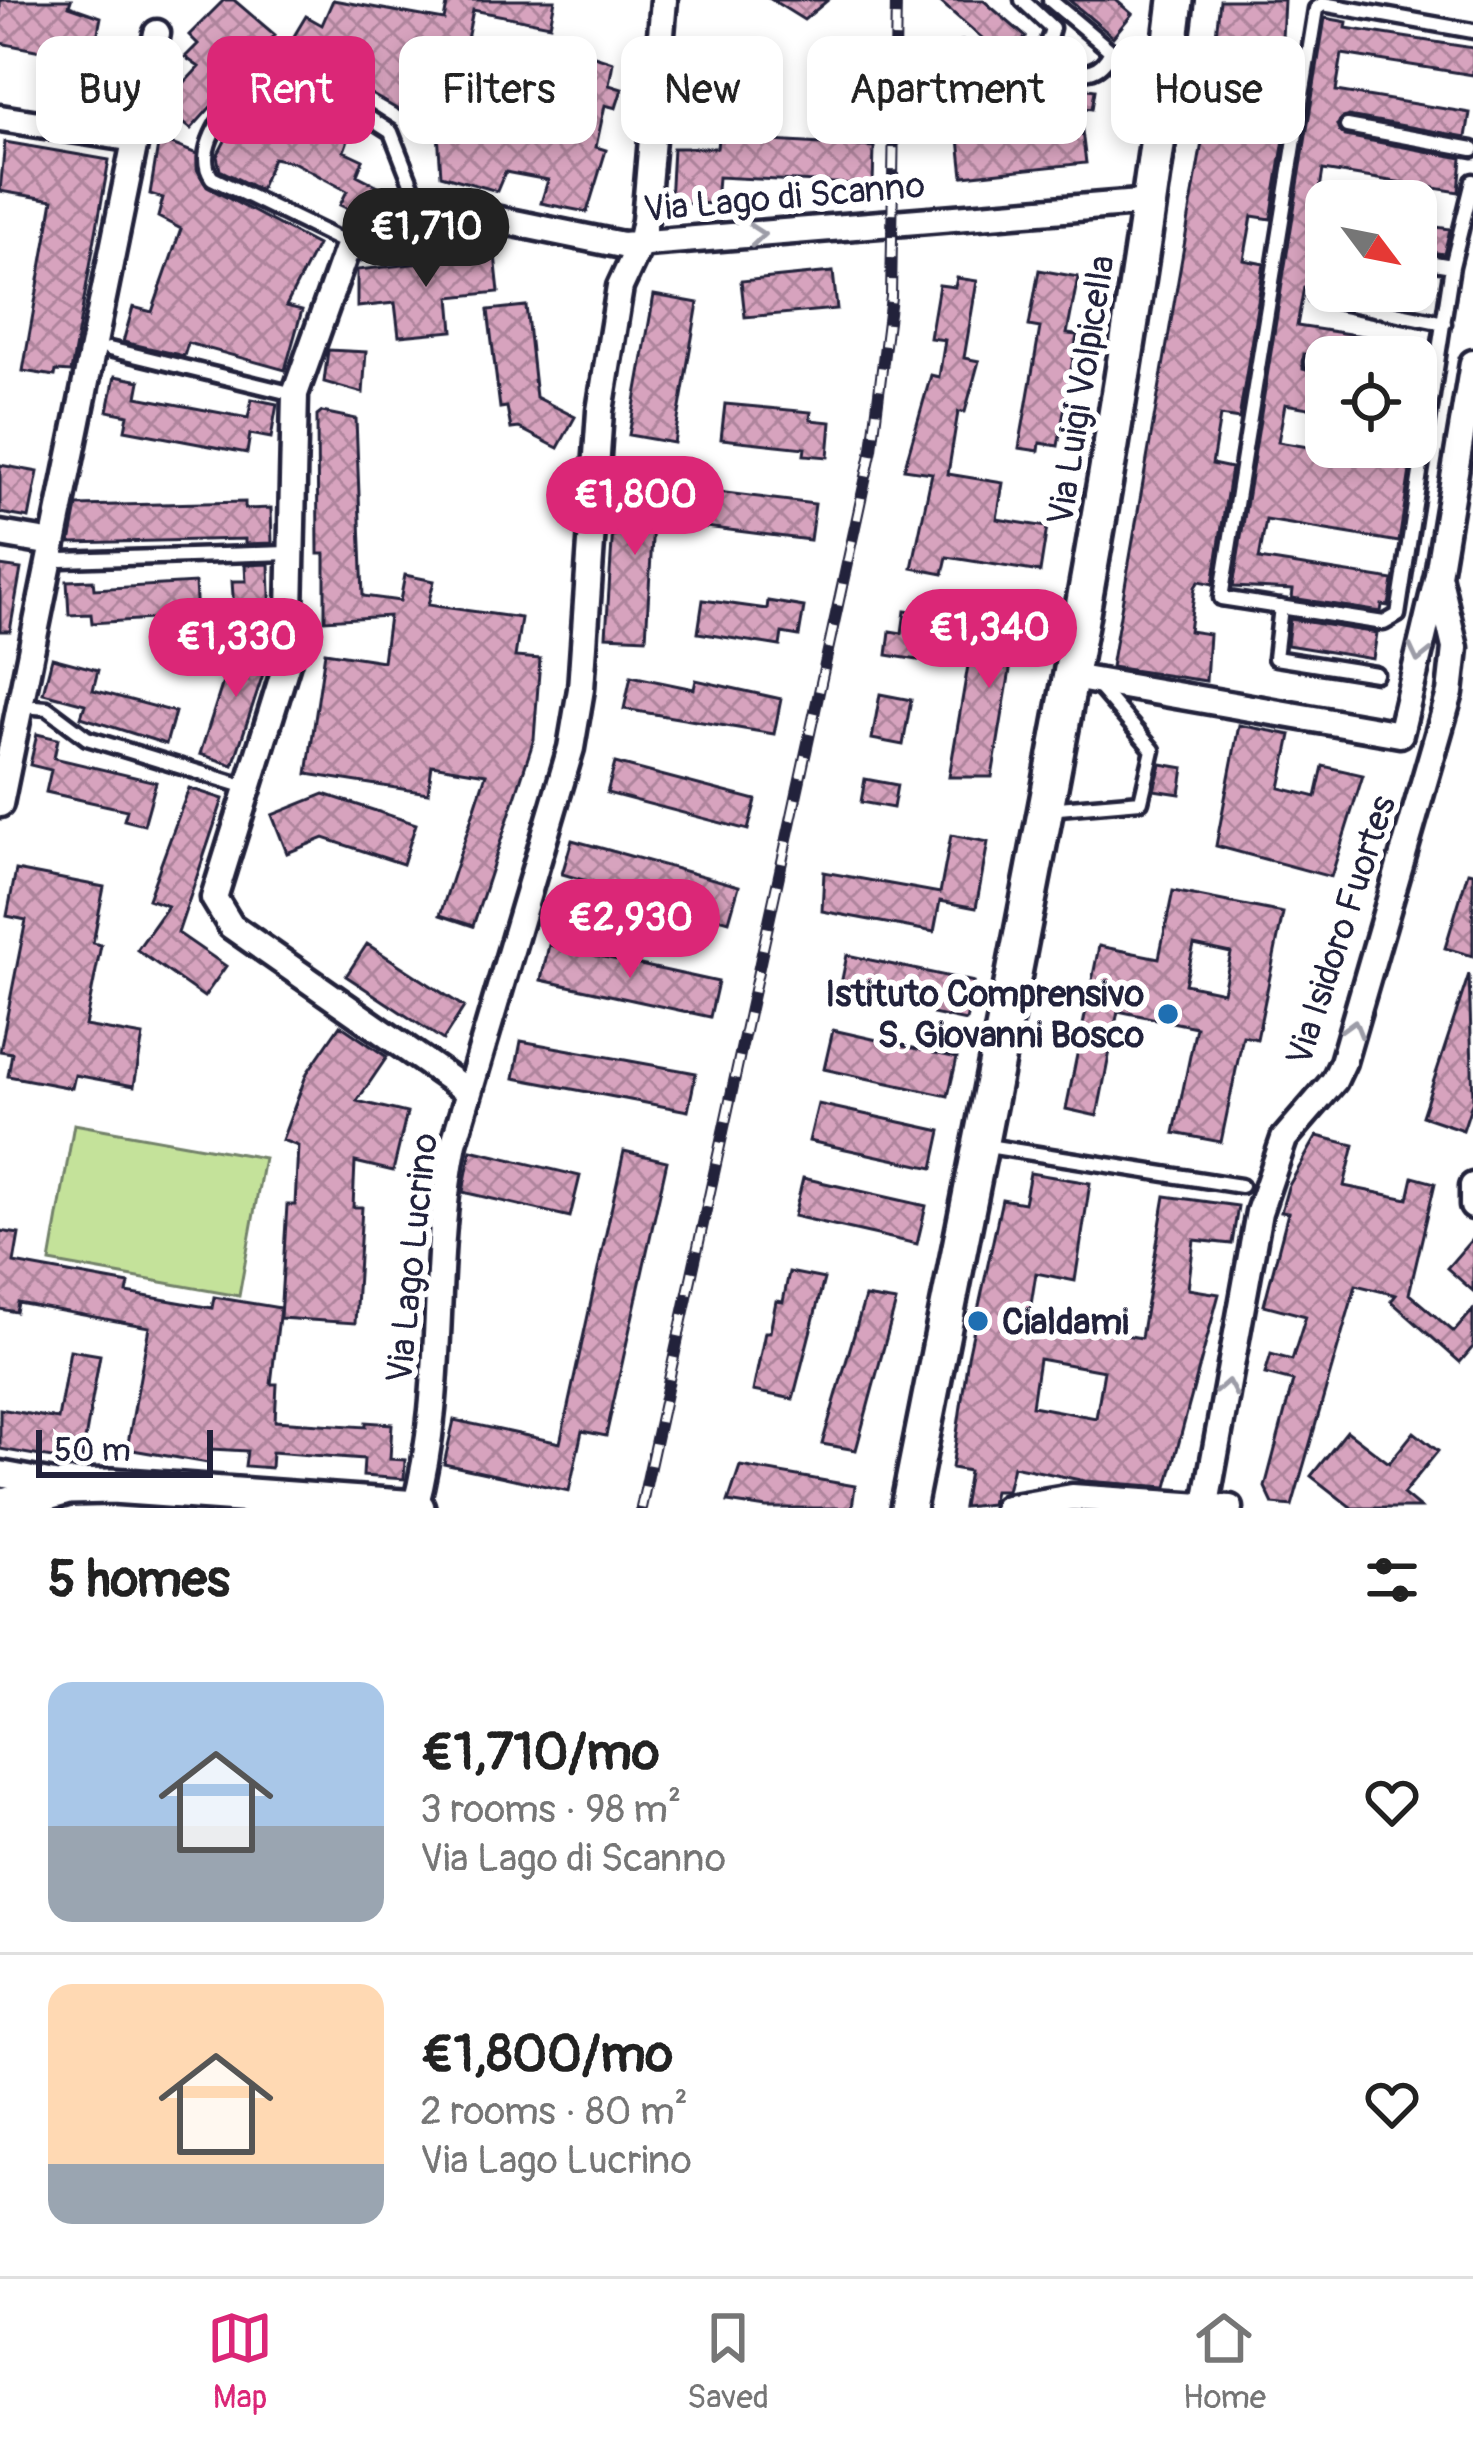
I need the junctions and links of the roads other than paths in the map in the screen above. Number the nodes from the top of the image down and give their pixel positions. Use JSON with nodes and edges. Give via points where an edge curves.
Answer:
{"nodes":[{"id":1,"x":664,"y":0,"type":"edge"},
{"id":2,"x":1022,"y":0,"type":"edge"},
{"id":3,"x":1050,"y":0,"type":"edge"},
{"id":4,"x":1176,"y":0,"type":"edge"},
{"id":5,"x":1473,"y":31,"type":"edge"},
{"id":6,"x":157,"y":33,"type":"dead end"},
{"id":7,"x":156,"y":36,"type":"edge"},
{"id":8,"x":1049,"y":36,"type":"edge"},
{"id":9,"x":1087,"y":71,"type":"edge"},
{"id":10,"x":0,"y":118,"type":"edge"},
{"id":11,"x":36,"y":124,"type":"edge"},
{"id":12,"x":1346,"y":126,"type":"dead end"},
{"id":13,"x":134,"y":144,"type":"edge"},
{"id":14,"x":1473,"y":149,"type":"edge"},
{"id":15,"x":1473,"y":181,"type":"edge"},
{"id":16,"x":1151,"y":202,"type":"junction"},
{"id":17,"x":425,"y":220,"type":"junction"},
{"id":18,"x":640,"y":244,"type":"junction"},
{"id":19,"x":352,"y":247,"type":"junction"},
{"id":20,"x":1437,"y":264,"type":"edge"},
{"id":21,"x":1452,"y":266,"type":"junction"},
{"id":22,"x":1390,"y":312,"type":"edge"},
{"id":23,"x":1444,"y":323,"type":"junction"},
{"id":24,"x":109,"y":349,"type":"dead end"},
{"id":25,"x":1437,"y":362,"type":"edge"},
{"id":26,"x":1473,"y":363,"type":"edge"},
{"id":27,"x":296,"y":394,"type":"junction"},
{"id":28,"x":1420,"y":468,"type":"edge"},
{"id":29,"x":0,"y":534,"type":"edge"},
{"id":30,"x":58,"y":551,"type":"junction"},
{"id":31,"x":290,"y":553,"type":"junction"},
{"id":32,"x":1438,"y":575,"type":"junction"},
{"id":33,"x":1281,"y":607,"type":"junction"},
{"id":34,"x":1376,"y":674,"type":"dead end"},
{"id":35,"x":1083,"y":679,"type":"junction"},
{"id":36,"x":35,"y":707,"type":"dead end"},
{"id":37,"x":251,"y":788,"type":"junction"},
{"id":38,"x":0,"y":804,"type":"edge"},
{"id":39,"x":1045,"y":809,"type":"junction"},
{"id":40,"x":466,"y":1091,"type":"junction"},
{"id":41,"x":980,"y":1144,"type":"junction"},
{"id":42,"x":1241,"y":1186,"type":"dead end"},
{"id":43,"x":1473,"y":1186,"type":"edge"},
{"id":44,"x":1473,"y":1206,"type":"edge"},
{"id":45,"x":0,"y":1474,"type":"edge"},
{"id":46,"x":68,"y":1487,"type":"junction"},
{"id":47,"x":109,"y":1497,"type":"edge"},
{"id":48,"x":1218,"y":1506,"type":"edge"},
{"id":49,"x":0,"y":1508,"type":"edge"},
{"id":50,"x":416,"y":1508,"type":"edge"},
{"id":51,"x":908,"y":1508,"type":"edge"},
{"id":52,"x":1007,"y":1508,"type":"edge"}],
"edges":[{"from":1,"to":18,"type":"street","name":"Via Lago Lucrino"},
{"from":2,"to":8,"type":"lane","via":[[1052,28]]},
{"from":3,"to":9,"type":"lane","via":[[1111,52]]},
{"from":4,"to":16,"type":"street","name":"Via Luigi Volpicella"},
{"from":5,"to":33,"type":"lane","via":[[1316,9],[1221,598]]},
{"from":6,"to":7,"type":"street"},
{"from":10,"to":11,"type":"street"},
{"from":12,"to":14,"type":"lane"},
{"from":13,"to":30,"type":"street"},
{"from":15,"to":21,"type":"lane"},
{"from":18,"to":16,"type":"street","name":"Via Lago di Scanno","one_way":true},
{"from":16,"to":35,"type":"street","name":"Via Luigi Volpicella"},
{"from":17,"to":18,"type":"street","name":"Via Lago di Scanno","via":[[465,213]]},
{"from":17,"to":19,"type":"street","name":"Via Lago di Scanno"},
{"from":17,"to":19,"type":"lane","via":[[391,132],[286,64],[268,63],[205,147],[205,168]]},
{"from":18,"to":40,"type":"street","name":"Via Lago Lucrino","via":[[620,287],[600,411],[574,733]]},
{"from":19,"to":27,"type":"street","via":[[333,275]]},
{"from":20,"to":21,"type":"lane"},
{"from":21,"to":23,"type":"lane"},
{"from":22,"to":23,"type":"lane"},
{"from":23,"to":25,"type":"lane"},
{"from":24,"to":27,"type":"lane"},
{"from":26,"to":32,"type":"street","name":"Via Isidoro Fuortes"},
{"from":27,"to":31,"type":"street"},
{"from":28,"to":33,"type":"lane","via":[[1398,615],[1384,623]]},
{"from":29,"to":30,"type":"street"},
{"from":30,"to":31,"type":"lane"},
{"from":30,"to":38,"type":"street"},
{"from":31,"to":37,"type":"street","via":[[289,656]]},
{"from":32,"to":35,"type":"street","name":"Via Isidoro Fuortes","one_way":true,"via":[[1400,734]]},
{"from":48,"to":32,"type":"street","name":"Via Isidoro Fuortes","one_way":true,"via":[[1259,1212],[1284,1139],[1343,1062],[1456,670]]},
{"from":33,"to":34,"type":"lane","via":[[1275,658]]},
{"from":35,"to":39,"type":"street","name":"Via Luigi Volpicella"},
{"from":35,"to":39,"type":"lane","via":[[1153,750],[1141,801]]},
{"from":36,"to":37,"type":"lane","via":[[87,738]]},
{"from":37,"to":40,"type":"street","via":[[216,890],[218,911],[304,981]]},
{"from":39,"to":41,"type":"street","name":"Via Luigi Volpicella"},
{"from":40,"to":50,"type":"street","name":"Via Lago Lucrino","via":[[446,1180],[430,1450]]},
{"from":41,"to":42,"type":"lane"},
{"from":41,"to":51,"type":"street","name":"Via Luigi Volpicella"},
{"from":43,"to":44,"type":"street"},
{"from":45,"to":46,"type":"street"},
{"from":46,"to":47,"type":"street"},
{"from":46,"to":49,"type":"street"},
{"from":47,"to":50,"type":"street"},
{"from":48,"to":52,"type":"street","via":[[1072,1497]]}]}
